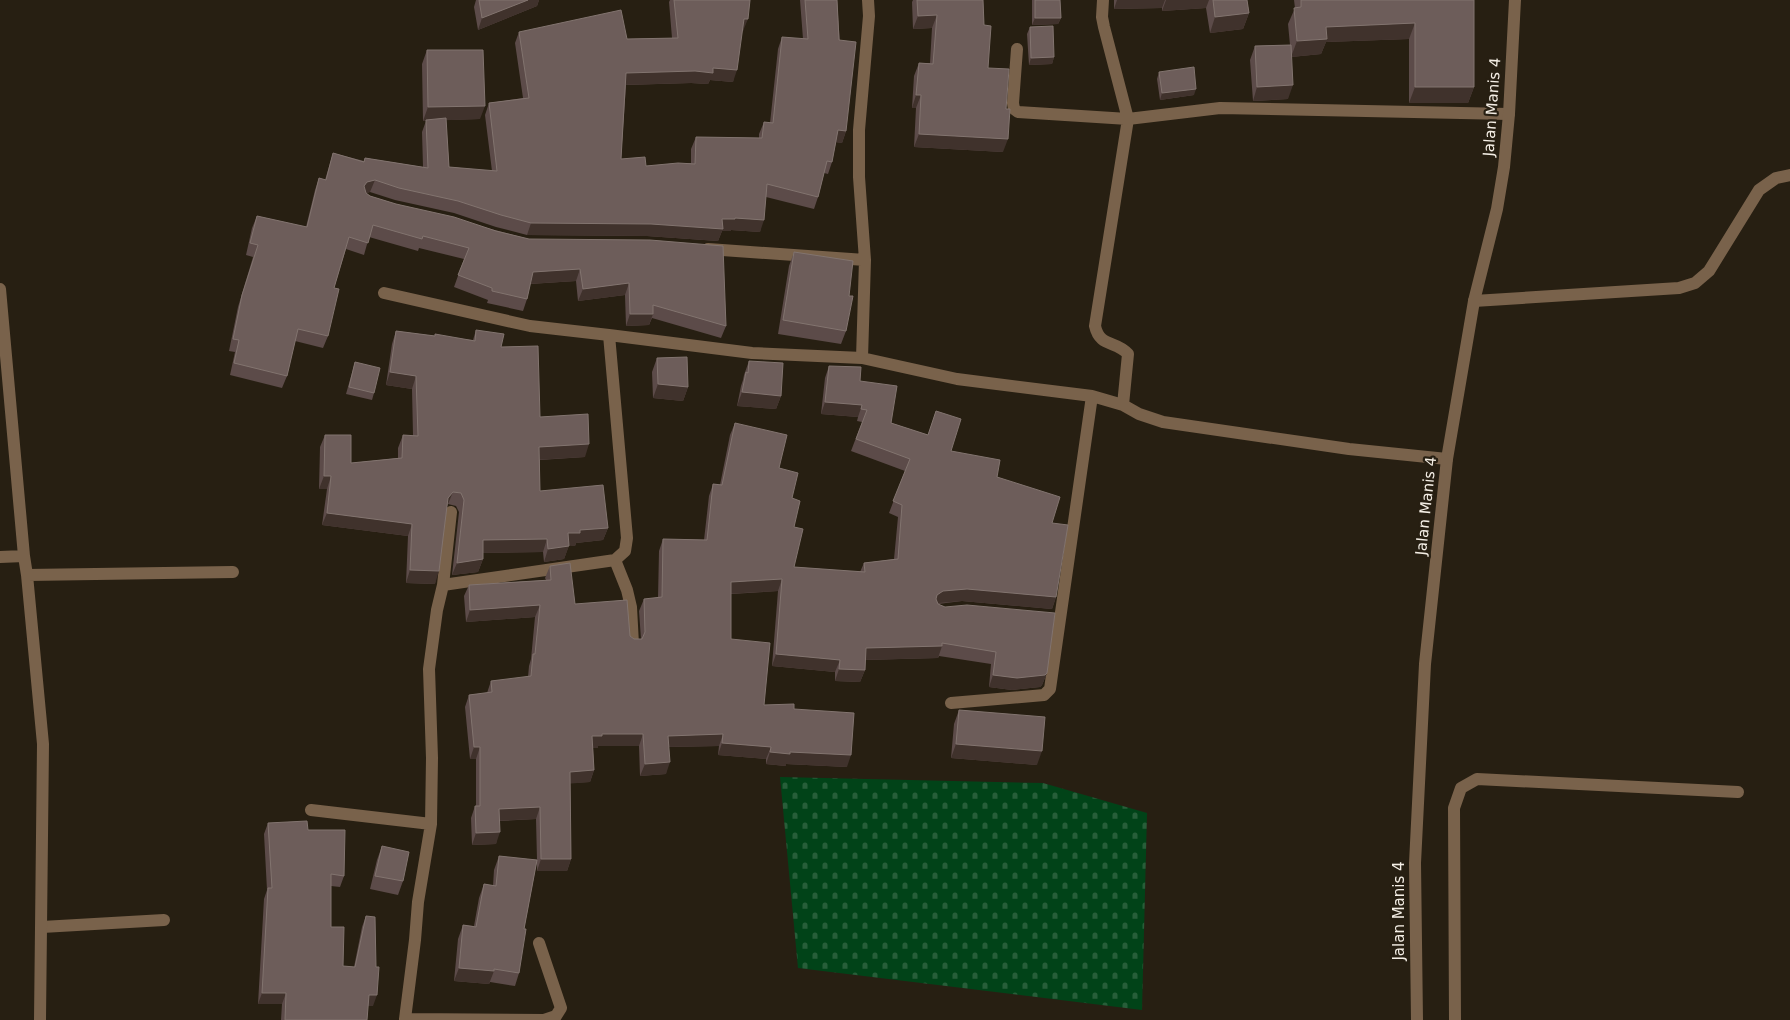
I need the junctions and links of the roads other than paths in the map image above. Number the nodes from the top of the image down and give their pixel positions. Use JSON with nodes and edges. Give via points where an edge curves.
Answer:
{"nodes":[{"id":1,"x":868,"y":0,"type":"edge"},
{"id":2,"x":1104,"y":0,"type":"edge"},
{"id":3,"x":1516,"y":0,"type":"edge"},
{"id":4,"x":1017,"y":49,"type":"dead end"},
{"id":5,"x":1509,"y":114,"type":"junction"},
{"id":6,"x":1128,"y":119,"type":"junction"},
{"id":7,"x":1790,"y":175,"type":"edge"},
{"id":8,"x":695,"y":248,"type":"edge"},
{"id":9,"x":865,"y":260,"type":"junction"},
{"id":10,"x":0,"y":289,"type":"edge"},
{"id":11,"x":384,"y":292,"type":"dead end"},
{"id":12,"x":1474,"y":301,"type":"junction"},
{"id":13,"x":609,"y":335,"type":"junction"},
{"id":14,"x":862,"y":358,"type":"junction"},
{"id":15,"x":1092,"y":396,"type":"junction"},
{"id":16,"x":1123,"y":405,"type":"junction"},
{"id":17,"x":1447,"y":459,"type":"junction"},
{"id":18,"x":451,"y":512,"type":"dead end"},
{"id":19,"x":24,"y":556,"type":"junction"},
{"id":20,"x":0,"y":557,"type":"edge"},
{"id":21,"x":615,"y":560,"type":"junction"},
{"id":22,"x":233,"y":572,"type":"dead end"},
{"id":23,"x":28,"y":576,"type":"junction"},
{"id":24,"x":443,"y":585,"type":"junction"},
{"id":25,"x":633,"y":644,"type":"edge"},
{"id":26,"x":951,"y":703,"type":"dead end"},
{"id":27,"x":1738,"y":792,"type":"dead end"},
{"id":28,"x":311,"y":810,"type":"dead end"},
{"id":29,"x":431,"y":824,"type":"junction"},
{"id":30,"x":164,"y":920,"type":"dead end"},
{"id":31,"x":42,"y":927,"type":"junction"},
{"id":32,"x":539,"y":943,"type":"dead end"},
{"id":33,"x":405,"y":1019,"type":"edge"},
{"id":34,"x":40,"y":1020,"type":"edge"},
{"id":35,"x":1417,"y":1020,"type":"edge"},
{"id":36,"x":1455,"y":1020,"type":"edge"}],
"edges":[{"from":1,"to":9,"type":"street","via":[[859,130]]},
{"from":2,"to":6,"type":"street","via":[[1104,27]]},
{"from":3,"to":5,"type":"street","name":"Jalan Manis 4"},
{"from":4,"to":6,"type":"street","via":[[1013,103],[1018,112]]},
{"from":5,"to":6,"type":"street","via":[[1220,108]]},
{"from":5,"to":12,"type":"street","name":"Jalan Manis 4","via":[[1497,210]]},
{"from":6,"to":16,"type":"street","via":[[1095,326],[1102,340],[1128,354]]},
{"from":7,"to":12,"type":"street","via":[[1776,178],[1760,190],[1709,271],[1696,283],[1679,288]]},
{"from":8,"to":9,"type":"street"},
{"from":9,"to":14,"type":"street"},
{"from":10,"to":19,"type":"street"},
{"from":11,"to":13,"type":"street","via":[[530,326]]},
{"from":12,"to":17,"type":"street","name":"Jalan Manis 4"},
{"from":13,"to":14,"type":"street","via":[[752,353]]},
{"from":13,"to":21,"type":"street","via":[[627,538],[625,551]]},
{"from":14,"to":15,"type":"street","via":[[957,379]]},
{"from":15,"to":16,"type":"street"},
{"from":15,"to":26,"type":"street","via":[[1057,617],[1050,689],[1044,695]]},
{"from":16,"to":17,"type":"street","via":[[1163,422],[1348,449]]},
{"from":17,"to":35,"type":"street","name":"Jalan Manis 4","via":[[1425,664],[1415,863]]},
{"from":18,"to":24,"type":"street"},
{"from":19,"to":20,"type":"street"},
{"from":19,"to":23,"type":"street"},
{"from":21,"to":24,"type":"street"},
{"from":21,"to":25,"type":"street","via":[[631,607]]},
{"from":22,"to":23,"type":"street"},
{"from":23,"to":31,"type":"street","via":[[43,744]]},
{"from":24,"to":29,"type":"street","via":[[429,669]]},
{"from":27,"to":36,"type":"street","via":[[1478,779],[1461,788],[1454,808]]},
{"from":28,"to":29,"type":"street"},
{"from":29,"to":33,"type":"street","via":[[418,902]]},
{"from":30,"to":31,"type":"street"},
{"from":31,"to":34,"type":"street"},
{"from":32,"to":33,"type":"street","via":[[560,1008],[556,1016],[544,1020]]}]}
